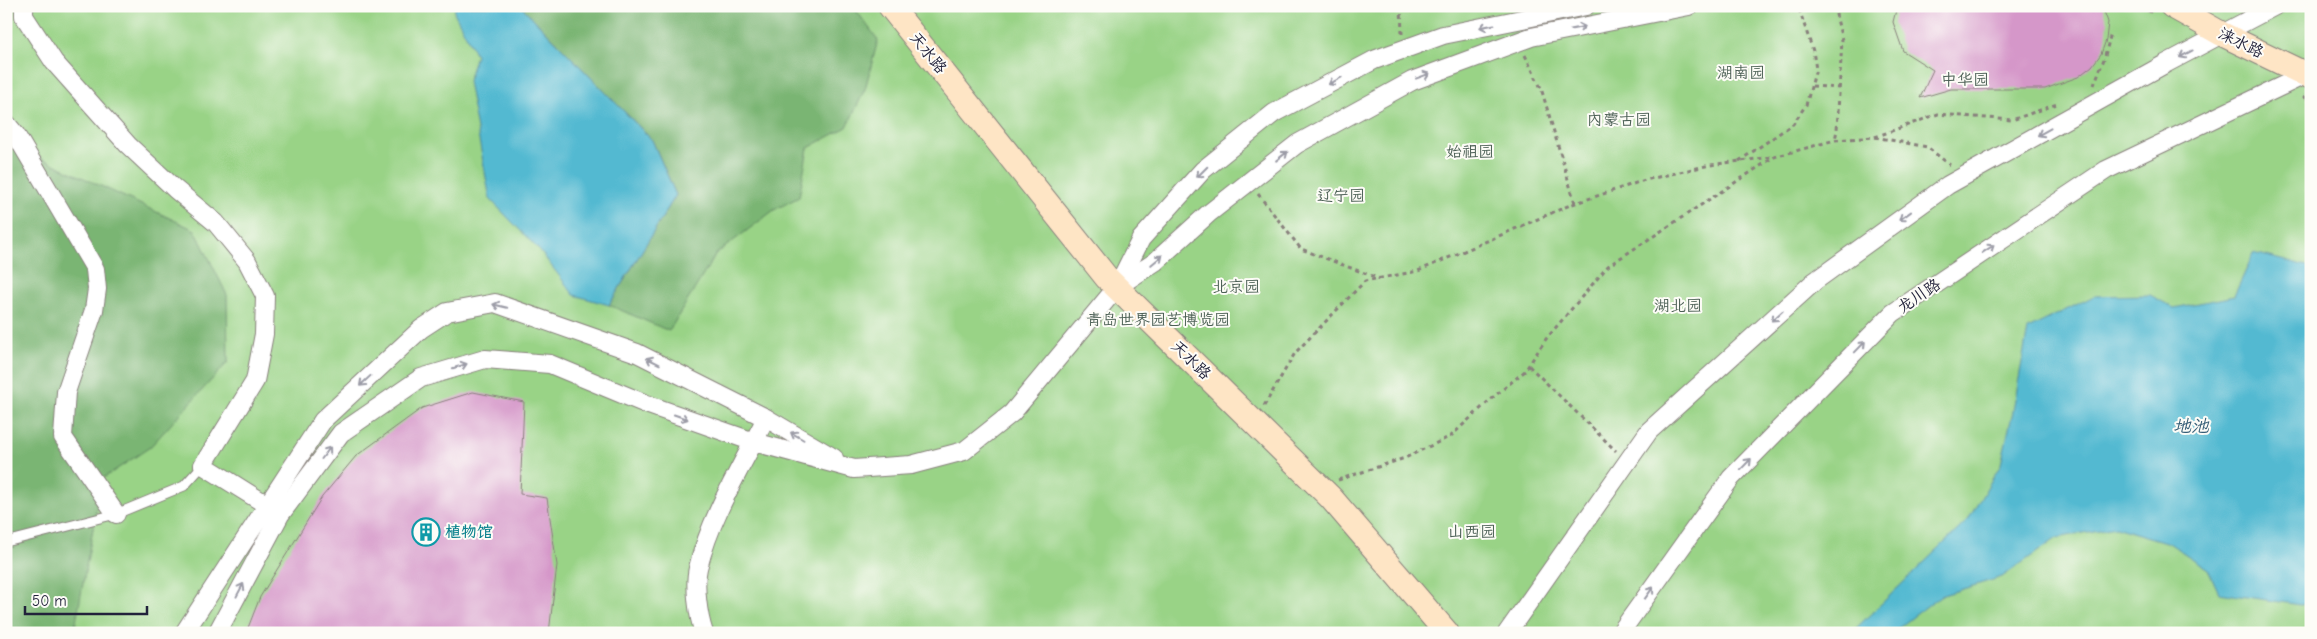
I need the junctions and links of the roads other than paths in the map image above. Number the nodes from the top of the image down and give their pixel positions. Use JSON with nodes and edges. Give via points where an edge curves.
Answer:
{"nodes":[{"id":1,"x":24,"y":6,"type":"edge"},
{"id":2,"x":890,"y":6,"type":"edge"},
{"id":3,"x":1586,"y":6,"type":"edge"},
{"id":4,"x":1689,"y":6,"type":"edge"},
{"id":5,"x":2172,"y":6,"type":"edge"},
{"id":6,"x":2276,"y":6,"type":"edge"},
{"id":7,"x":2222,"y":34,"type":"junction"},
{"id":8,"x":2309,"y":75,"type":"edge"},
{"id":9,"x":6,"y":123,"type":"edge"},
{"id":10,"x":1117,"y":288,"type":"junction"},
{"id":11,"x":766,"y":418,"type":"junction"},
{"id":12,"x":754,"y":442,"type":"junction"},
{"id":13,"x":204,"y":465,"type":"junction"},
{"id":14,"x":854,"y":469,"type":"junction"},
{"id":15,"x":267,"y":505,"type":"junction"},
{"id":16,"x":116,"y":514,"type":"junction"},
{"id":17,"x":6,"y":542,"type":"edge"},
{"id":18,"x":184,"y":633,"type":"edge"},
{"id":19,"x":217,"y":633,"type":"edge"},
{"id":20,"x":704,"y":633,"type":"edge"},
{"id":21,"x":1447,"y":633,"type":"edge"},
{"id":22,"x":1507,"y":633,"type":"edge"},
{"id":23,"x":1620,"y":633,"type":"edge"}],
"edges":[{"from":1,"to":13,"type":"street","via":[[24,16],[54,62],[128,145],[216,223],[247,261],[265,296],[264,334],[256,381]]},
{"from":2,"to":10,"type":"street","name":"天水路"},
{"from":3,"to":10,"type":"street","one_way":true,"via":[[1443,36],[1403,49],[1374,60],[1274,113],[1203,170],[1141,239]]},
{"from":10,"to":4,"type":"street","one_way":true,"via":[[1155,262],[1208,214],[1297,144],[1412,80],[1531,38]]},
{"from":5,"to":7,"type":"street","name":"涞水路"},
{"from":6,"to":7,"type":"street"},
{"from":7,"to":8,"type":"street","name":"涞水路"},
{"from":7,"to":22,"type":"street","one_way":true,"via":[[1948,185],[1815,281],[1649,431]]},
{"from":23,"to":8,"type":"street","name":"龙川路","one_way":true,"via":[[1732,478],[1893,313],[2106,170]]},
{"from":9,"to":16,"type":"street","via":[[95,269],[94,310],[66,392],[62,437]]},
{"from":10,"to":14,"type":"street","via":[[1012,413],[964,451],[911,465]]},
{"from":10,"to":21,"type":"street","name":"天水路","via":[[1320,487]]},
{"from":11,"to":12,"type":"street"},
{"from":14,"to":11,"type":"street","one_way":true},
{"from":11,"to":15,"type":"street","one_way":true,"via":[[637,353],[495,303],[447,312],[420,329],[323,420]]},
{"from":12,"to":14,"type":"street"},
{"from":19,"to":12,"type":"street","one_way":true,"via":[[280,515],[341,433],[421,378],[485,359],[550,364],[646,404]]},
{"from":12,"to":20,"type":"street","via":[[713,523],[697,570],[699,617]]},
{"from":13,"to":15,"type":"street"},
{"from":13,"to":16,"type":"lane","via":[[184,486]]},
{"from":15,"to":18,"type":"street"},
{"from":16,"to":17,"type":"lane"}]}
